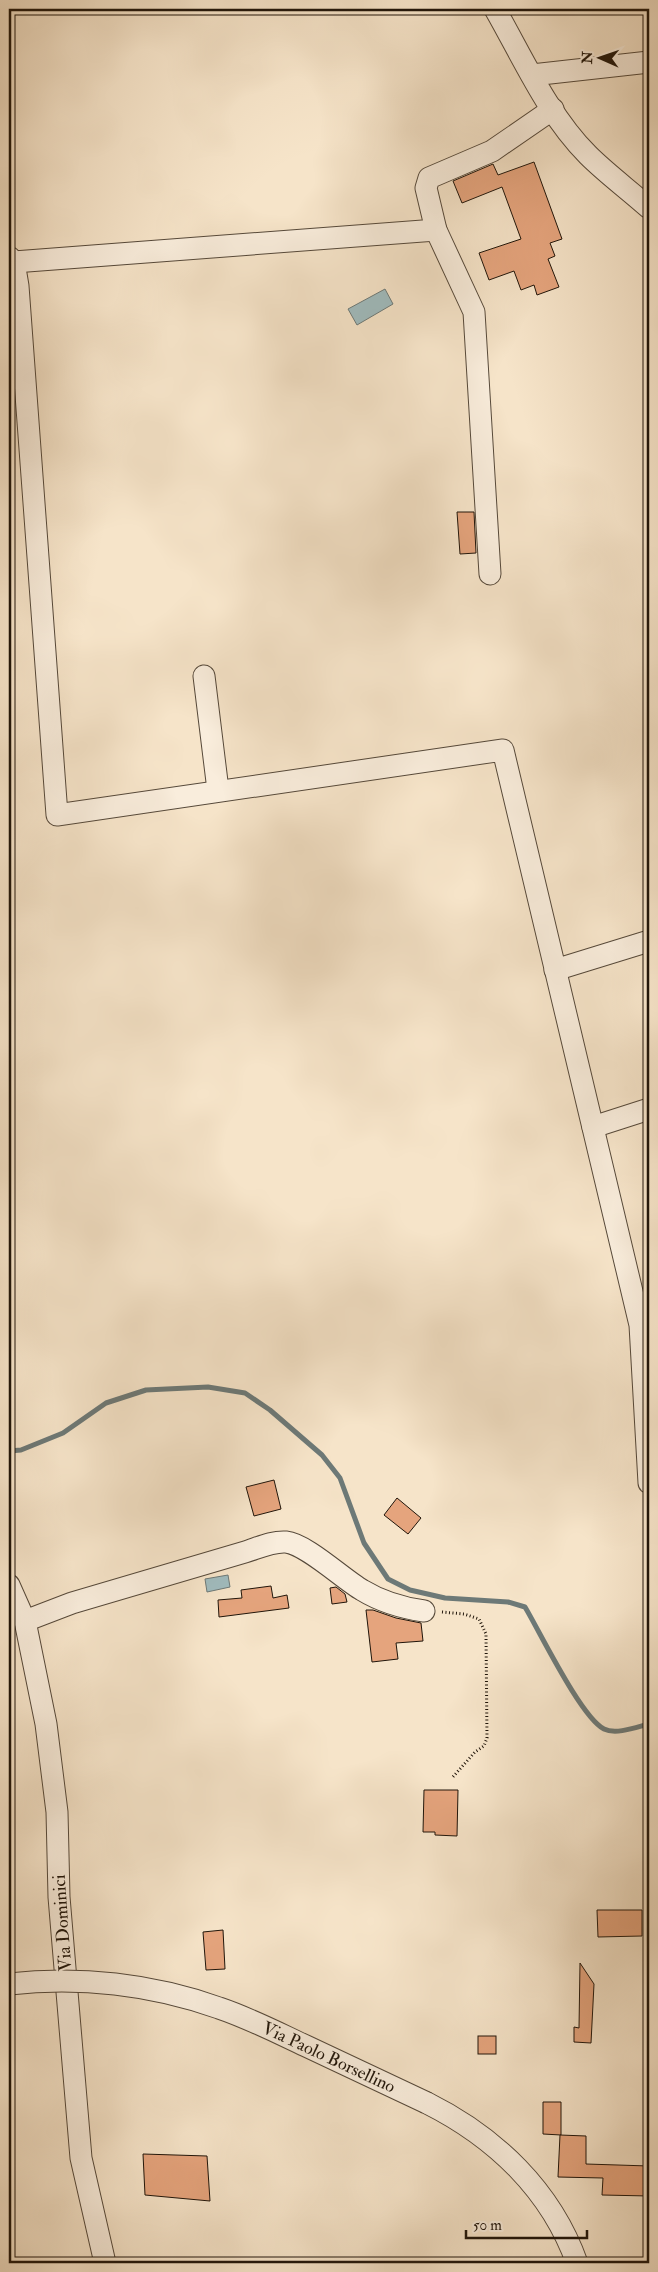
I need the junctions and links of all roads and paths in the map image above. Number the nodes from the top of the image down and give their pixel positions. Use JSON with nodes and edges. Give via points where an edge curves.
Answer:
{"nodes":[{"id":1,"x":495,"y":9,"type":"edge"},
{"id":2,"x":649,"y":62,"type":"edge"},
{"id":3,"x":532,"y":75,"type":"junction"},
{"id":4,"x":553,"y":109,"type":"junction"},
{"id":5,"x":649,"y":208,"type":"edge"},
{"id":6,"x":436,"y":230,"type":"junction"},
{"id":7,"x":11,"y":260,"type":"edge"},
{"id":8,"x":490,"y":574,"type":"dead end"},
{"id":9,"x":204,"y":676,"type":"dead end"},
{"id":10,"x":218,"y":790,"type":"junction"},
{"id":11,"x":649,"y":941,"type":"edge"},
{"id":12,"x":555,"y":970,"type":"junction"},
{"id":13,"x":649,"y":1109,"type":"edge"},
{"id":14,"x":593,"y":1127,"type":"junction"},
{"id":15,"x":649,"y":1483,"type":"edge"},
{"id":16,"x":9,"y":1585,"type":"edge"},
{"id":17,"x":424,"y":1612,"type":"joint"},
{"id":18,"x":25,"y":1621,"type":"junction"},
{"id":19,"x":452,"y":1778,"type":"dead end"},
{"id":20,"x":9,"y":1984,"type":"edge"},
{"id":21,"x":105,"y":2263,"type":"edge"},
{"id":22,"x":577,"y":2263,"type":"edge"}],
"edges":[{"from":1,"to":3,"type":"street"},
{"from":2,"to":3,"type":"street"},
{"from":3,"to":4,"type":"street"},
{"from":4,"to":5,"type":"street","via":[[588,154]]},
{"from":4,"to":6,"type":"street","via":[[492,151],[429,178],[426,188]]},
{"from":6,"to":7,"type":"street"},
{"from":6,"to":8,"type":"street","via":[[474,312]]},
{"from":7,"to":10,"type":"street","via":[[18,286],[57,815]]},
{"from":9,"to":10,"type":"street"},
{"from":10,"to":12,"type":"street","via":[[503,750]]},
{"from":11,"to":12,"type":"street"},
{"from":12,"to":14,"type":"street"},
{"from":13,"to":14,"type":"street"},
{"from":14,"to":15,"type":"street","via":[[640,1325]]},
{"from":16,"to":18,"type":"street","name":"Via Dominici"},
{"from":17,"to":18,"type":"street","via":[[388,1602],[362,1590],[288,1542],[270,1543],[72,1603]]},
{"from":17,"to":19,"type":"path","via":[[471,1616],[482,1624],[486,1634],[487,1738],[484,1746]]},
{"from":18,"to":21,"type":"street","name":"Via Dominici","via":[[46,1724],[57,1812],[59,1897],[81,2158]]},
{"from":20,"to":22,"type":"street","name":"Via Paolo Borsellino","bridge":true,"via":[[52,1981],[101,1983],[155,1990],[200,2001],[257,2023],[427,2103],[491,2142],[526,2177],[546,2202]]}]}
